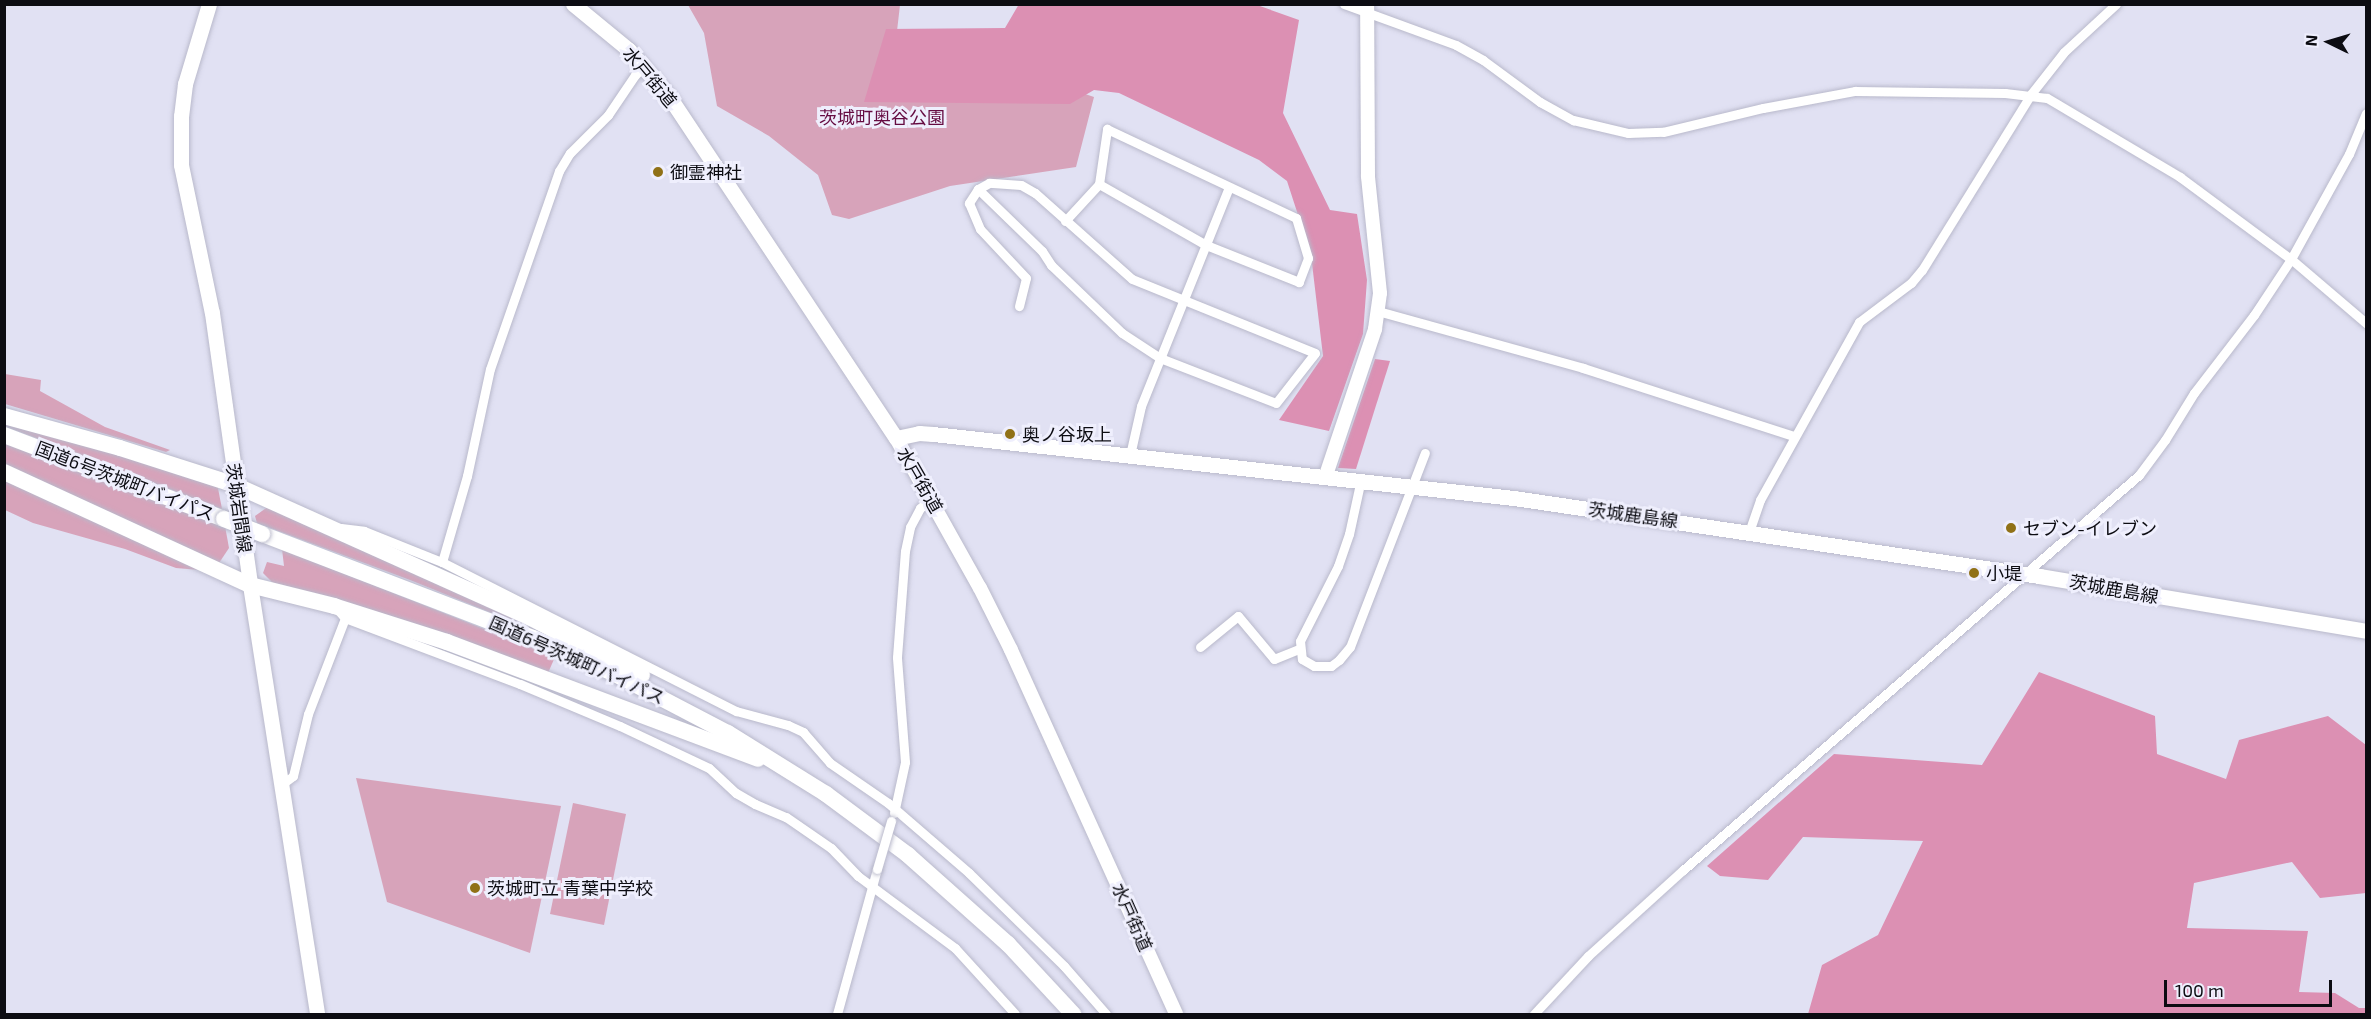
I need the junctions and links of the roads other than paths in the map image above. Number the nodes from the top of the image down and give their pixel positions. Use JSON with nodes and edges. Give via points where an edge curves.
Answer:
{"nodes":[{"id":1,"x":209,"y":4,"type":"edge"},
{"id":2,"x":573,"y":4,"type":"edge"},
{"id":3,"x":1344,"y":4,"type":"edge"},
{"id":4,"x":2116,"y":4,"type":"edge"},
{"id":5,"x":1367,"y":9,"type":"edge"},
{"id":6,"x":645,"y":65,"type":"junction"},
{"id":7,"x":2031,"y":94,"type":"junction"},
{"id":8,"x":2367,"y":113,"type":"edge"},
{"id":9,"x":1099,"y":184,"type":"junction"},
{"id":10,"x":1229,"y":187,"type":"junction"},
{"id":11,"x":978,"y":189,"type":"junction"},
{"id":12,"x":1065,"y":221,"type":"junction"},
{"id":13,"x":1206,"y":245,"type":"junction"},
{"id":14,"x":2291,"y":259,"type":"junction"},
{"id":15,"x":1182,"y":302,"type":"junction"},
{"id":16,"x":1018,"y":306,"type":"dead end"},
{"id":17,"x":1378,"y":311,"type":"junction"},
{"id":18,"x":2367,"y":323,"type":"edge"},
{"id":19,"x":1160,"y":358,"type":"junction"},
{"id":20,"x":4,"y":416,"type":"edge"},
{"id":21,"x":4,"y":435,"type":"edge"},
{"id":22,"x":1794,"y":436,"type":"junction"},
{"id":23,"x":896,"y":438,"type":"junction"},
{"id":24,"x":1425,"y":453,"type":"dead end"},
{"id":25,"x":1130,"y":455,"type":"junction"},
{"id":26,"x":4,"y":472,"type":"edge"},
{"id":27,"x":1326,"y":475,"type":"junction"},
{"id":28,"x":1361,"y":479,"type":"junction"},
{"id":29,"x":235,"y":485,"type":"junction"},
{"id":30,"x":1414,"y":485,"type":"junction"},
{"id":31,"x":932,"y":498,"type":"junction"},
{"id":32,"x":329,"y":529,"type":"junction"},
{"id":33,"x":1749,"y":532,"type":"junction"},
{"id":34,"x":442,"y":562,"type":"junction"},
{"id":35,"x":2026,"y":574,"type":"junction"},
{"id":36,"x":250,"y":585,"type":"junction"},
{"id":37,"x":339,"y":612,"type":"junction"},
{"id":38,"x":2367,"y":631,"type":"edge"},
{"id":39,"x":1200,"y":647,"type":"dead end"},
{"id":40,"x":1299,"y":649,"type":"junction"},
{"id":41,"x":759,"y":751,"type":"junction"},
{"id":42,"x":800,"y":777,"type":"junction"},
{"id":43,"x":282,"y":785,"type":"junction"},
{"id":44,"x":895,"y":810,"type":"junction"},
{"id":45,"x":871,"y":885,"type":"junction"},
{"id":46,"x":317,"y":1014,"type":"edge"},
{"id":47,"x":837,"y":1014,"type":"edge"},
{"id":48,"x":1015,"y":1014,"type":"edge"},
{"id":49,"x":1073,"y":1014,"type":"edge"},
{"id":50,"x":1106,"y":1014,"type":"edge"},
{"id":51,"x":1176,"y":1014,"type":"edge"},
{"id":52,"x":1534,"y":1014,"type":"edge"}],
"edges":[{"from":1,"to":29,"type":"main road","name":"茨城岩間線","via":[[185,84],[181,165],[212,313]]},
{"from":2,"to":6,"type":"main road","name":"水戸街道"},
{"from":3,"to":5,"type":"street"},
{"from":4,"to":7,"type":"street","via":[[2064,52]]},
{"from":5,"to":7,"type":"street","via":[[1456,45],[1573,120],[1628,133],[1663,132],[1855,91]]},
{"from":5,"to":17,"type":"street","via":[[1368,176],[1379,268]]},
{"from":6,"to":23,"type":"main road","name":"水戸街道"},
{"from":6,"to":34,"type":"street","via":[[559,171],[490,369],[467,476]]},
{"from":7,"to":14,"type":"street","via":[[2047,98],[2180,177]]},
{"from":7,"to":22,"type":"street","via":[[1922,270],[1911,283],[1859,322]]},
{"from":8,"to":14,"type":"street"},
{"from":9,"to":10,"type":"street","via":[[1107,129]]},
{"from":9,"to":12,"type":"street"},
{"from":9,"to":13,"type":"street"},
{"from":10,"to":13,"type":"street"},
{"from":10,"to":13,"type":"street","via":[[1296,218],[1308,258],[1299,282]]},
{"from":11,"to":12,"type":"street","via":[[989,183],[1021,185]]},
{"from":11,"to":16,"type":"street","via":[[969,203],[980,229],[1026,278]]},
{"from":11,"to":19,"type":"street","via":[[1122,333]]},
{"from":12,"to":15,"type":"street","via":[[1124,274]]},
{"from":13,"to":15,"type":"street"},
{"from":14,"to":18,"type":"street"},
{"from":14,"to":35,"type":"street","via":[[2139,476]]},
{"from":15,"to":19,"type":"street"},
{"from":15,"to":19,"type":"street","via":[[1315,353],[1276,403]]},
{"from":17,"to":22,"type":"street","via":[[1583,368]]},
{"from":17,"to":27,"type":"street","via":[[1371,344]]},
{"from":19,"to":25,"type":"street","via":[[1141,406]]},
{"from":20,"to":29,"type":"highway"},
{"from":21,"to":41,"type":"highway","name":"国道6号茨城町バイパス","bridge":true,"via":[[533,638],[665,699]]},
{"from":22,"to":33,"type":"street","via":[[1760,500]]},
{"from":23,"to":25,"type":"main road","name":"茨城鹿島線","via":[[933,434]]},
{"from":23,"to":31,"type":"street","name":"水戸街道"},
{"from":24,"to":30,"type":"street"},
{"from":25,"to":27,"type":"main road","name":"茨城鹿島線"},
{"from":26,"to":36,"type":"highway"},
{"from":27,"to":28,"type":"main road","name":"茨城鹿島線"},
{"from":28,"to":30,"type":"main road","name":"茨城鹿島線"},
{"from":28,"to":40,"type":"street","via":[[1338,566]]},
{"from":29,"to":32,"type":"highway"},
{"from":29,"to":36,"type":"main road","name":"茨城岩間線"},
{"from":30,"to":33,"type":"main road","name":"茨城鹿島線"},
{"from":30,"to":40,"type":"street","via":[[1350,647],[1339,660],[1323,667],[1305,663]]},
{"from":31,"to":44,"type":"street","via":[[920,508],[910,527],[905,551],[897,657],[905,762]]},
{"from":31,"to":51,"type":"street","name":"水戸街道","via":[[1011,650]]},
{"from":32,"to":34,"type":"street","via":[[364,531]]},
{"from":32,"to":41,"type":"highway","via":[[529,617],[655,682],[737,727]]},
{"from":33,"to":35,"type":"main road","name":"茨城鹿島線"},
{"from":34,"to":44,"type":"street","via":[[736,711],[788,724],[803,732],[830,763]]},
{"from":35,"to":38,"type":"main road","name":"茨城鹿島線"},
{"from":35,"to":52,"type":"street","via":[[1683,870],[1588,956]]},
{"from":36,"to":37,"type":"highway"},
{"from":36,"to":43,"type":"main road","name":"茨城岩間線"},
{"from":37,"to":42,"type":"highway","via":[[469,650]]},
{"from":37,"to":43,"type":"street","via":[[293,776]]},
{"from":37,"to":45,"type":"street","via":[[530,688],[709,768],[736,793],[786,817],[822,841]]},
{"from":39,"to":40,"type":"street","via":[[1238,616],[1274,659]]},
{"from":41,"to":42,"type":"highway","name":"国道6号茨城町バイパス"},
{"from":42,"to":49,"type":"highway","name":"国道6号茨城町バイパス","via":[[900,849],[950,891],[1008,944]]},
{"from":43,"to":46,"type":"main road","name":"茨城岩間線"},
{"from":44,"to":45,"type":"street","bridge":true},
{"from":44,"to":50,"type":"street","via":[[1010,913]]},
{"from":45,"to":47,"type":"street"},
{"from":45,"to":48,"type":"street","via":[[954,948]]}]}
